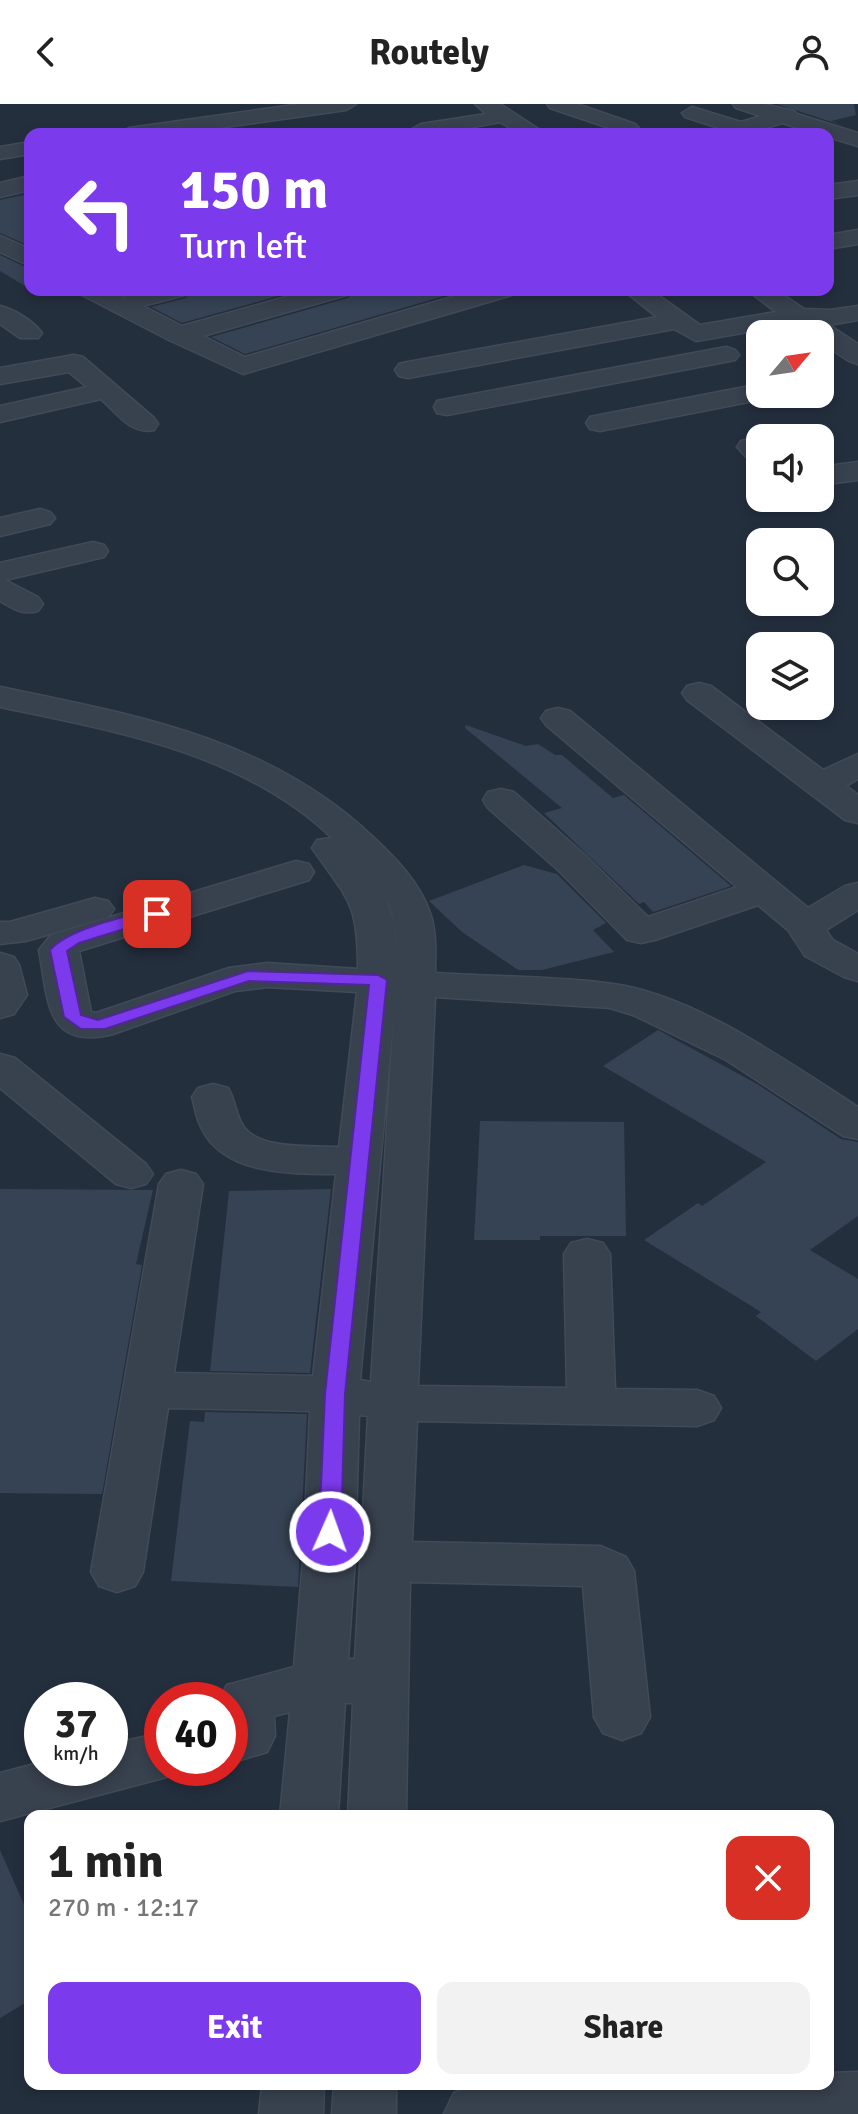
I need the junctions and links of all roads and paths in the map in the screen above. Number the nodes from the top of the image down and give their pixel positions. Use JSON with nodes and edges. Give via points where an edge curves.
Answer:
{"nodes":[{"id":1,"x":234,"y":104,"type":"edge"},
{"id":2,"x":346,"y":104,"type":"edge"},
{"id":3,"x":467,"y":104,"type":"edge"},
{"id":4,"x":557,"y":104,"type":"edge"},
{"id":5,"x":743,"y":104,"type":"edge"},
{"id":6,"x":826,"y":104,"type":"edge"},
{"id":7,"x":488,"y":112,"type":"edge"},
{"id":8,"x":692,"y":113,"type":"dead end"},
{"id":9,"x":252,"y":117,"type":"junction"},
{"id":10,"x":783,"y":117,"type":"junction"},
{"id":11,"x":174,"y":128,"type":"edge"},
{"id":12,"x":428,"y":128,"type":"edge"},
{"id":13,"x":508,"y":128,"type":"edge"},
{"id":14,"x":522,"y":128,"type":"edge"},
{"id":15,"x":624,"y":128,"type":"edge"},
{"id":16,"x":730,"y":128,"type":"edge"},
{"id":17,"x":751,"y":128,"type":"edge"},
{"id":18,"x":819,"y":128,"type":"edge"},
{"id":19,"x":834,"y":133,"type":"edge"},
{"id":20,"x":858,"y":140,"type":"edge"},
{"id":21,"x":24,"y":149,"type":"edge"},
{"id":22,"x":0,"y":153,"type":"edge"},
{"id":23,"x":856,"y":178,"type":"edge"},
{"id":24,"x":24,"y":184,"type":"edge"},
{"id":25,"x":834,"y":189,"type":"edge"},
{"id":26,"x":0,"y":190,"type":"edge"},
{"id":27,"x":858,"y":237,"type":"edge"},
{"id":28,"x":834,"y":241,"type":"edge"},
{"id":29,"x":0,"y":243,"type":"edge"},
{"id":30,"x":24,"y":256,"type":"edge"},
{"id":31,"x":103,"y":296,"type":"edge"},
{"id":32,"x":154,"y":296,"type":"edge"},
{"id":33,"x":317,"y":296,"type":"edge"},
{"id":34,"x":482,"y":296,"type":"edge"},
{"id":35,"x":643,"y":296,"type":"edge"},
{"id":36,"x":768,"y":296,"type":"edge"},
{"id":37,"x":795,"y":296,"type":"edge"},
{"id":38,"x":120,"y":305,"type":"junction"},
{"id":39,"x":0,"y":313,"type":"edge"},
{"id":40,"x":858,"y":313,"type":"edge"},
{"id":41,"x":798,"y":316,"type":"junction"},
{"id":42,"x":830,"y":318,"type":"junction"},
{"id":43,"x":687,"y":327,"type":"junction"},
{"id":44,"x":29,"y":333,"type":"dead end"},
{"id":45,"x":178,"y":335,"type":"junction"},
{"id":46,"x":858,"y":336,"type":"edge"},
{"id":47,"x":726,"y":355,"type":"junction"},
{"id":48,"x":858,"y":356,"type":"edge"},
{"id":49,"x":408,"y":370,"type":"dead end"},
{"id":50,"x":746,"y":370,"type":"edge"},
{"id":51,"x":0,"y":376,"type":"edge"},
{"id":52,"x":107,"y":390,"type":"junction"},
{"id":53,"x":746,"y":395,"type":"edge"},
{"id":54,"x":447,"y":407,"type":"dead end"},
{"id":55,"x":0,"y":414,"type":"edge"},
{"id":56,"x":600,"y":423,"type":"dead end"},
{"id":57,"x":144,"y":424,"type":"dead end"},
{"id":58,"x":858,"y":471,"type":"edge"},
{"id":59,"x":834,"y":474,"type":"edge"},
{"id":60,"x":40,"y":518,"type":"dead end"},
{"id":61,"x":0,"y":527,"type":"edge"},
{"id":62,"x":93,"y":551,"type":"dead end"},
{"id":63,"x":0,"y":572,"type":"edge"},
{"id":64,"x":0,"y":588,"type":"edge"},
{"id":65,"x":27,"y":604,"type":"dead end"},
{"id":66,"x":699,"y":693,"type":"dead end"},
{"id":67,"x":0,"y":697,"type":"edge"},
{"id":68,"x":0,"y":713,"type":"edge"},
{"id":69,"x":558,"y":718,"type":"dead end"},
{"id":70,"x":858,"y":764,"type":"edge"},
{"id":71,"x":822,"y":785,"type":"junction"},
{"id":72,"x":501,"y":800,"type":"dead end"},
{"id":73,"x":858,"y":812,"type":"edge"},
{"id":74,"x":324,"y":849,"type":"junction"},
{"id":75,"x":763,"y":891,"type":"junction"},
{"id":76,"x":858,"y":894,"type":"edge"},
{"id":77,"x":806,"y":926,"type":"junction"},
{"id":78,"x":0,"y":933,"type":"edge"},
{"id":79,"x":0,"y":965,"type":"edge"},
{"id":80,"x":858,"y":969,"type":"edge"},
{"id":81,"x":397,"y":982,"type":"junction"},
{"id":82,"x":0,"y":1006,"type":"edge"},
{"id":83,"x":0,"y":1067,"type":"edge"},
{"id":84,"x":213,"y":1097,"type":"dead end"},
{"id":85,"x":858,"y":1126,"type":"edge"},
{"id":86,"x":359,"y":1161,"type":"junction"},
{"id":87,"x":131,"y":1174,"type":"dead end"},
{"id":88,"x":181,"y":1184,"type":"dead end"},
{"id":89,"x":587,"y":1254,"type":"dead end"},
{"id":90,"x":146,"y":1390,"type":"junction"},
{"id":91,"x":335,"y":1394,"type":"junction"},
{"id":92,"x":395,"y":1403,"type":"junction"},
{"id":93,"x":592,"y":1406,"type":"junction"},
{"id":94,"x":697,"y":1408,"type":"dead end"},
{"id":95,"x":385,"y":1561,"type":"junction"},
{"id":96,"x":117,"y":1572,"type":"dead end"},
{"id":97,"x":383,"y":1679,"type":"junction"},
{"id":98,"x":317,"y":1683,"type":"junction"},
{"id":99,"x":248,"y":1700,"type":"edge"},
{"id":100,"x":622,"y":1717,"type":"dead end"},
{"id":101,"x":41,"y":1786,"type":"edge"},
{"id":102,"x":0,"y":1797,"type":"edge"},
{"id":103,"x":309,"y":1810,"type":"edge"},
{"id":104,"x":377,"y":1810,"type":"edge"},
{"id":105,"x":293,"y":2090,"type":"edge"},
{"id":106,"x":365,"y":2090,"type":"edge"},
{"id":107,"x":858,"y":2102,"type":"edge"},
{"id":108,"x":291,"y":2114,"type":"edge"},
{"id":109,"x":364,"y":2114,"type":"edge"},
{"id":110,"x":476,"y":2114,"type":"edge"}],
"edges":[{"from":1,"to":9,"type":"street"},
{"from":2,"to":9,"type":"street"},
{"from":3,"to":7,"type":"street"},
{"from":4,"to":15,"type":"street"},
{"from":5,"to":10,"type":"street"},
{"from":6,"to":10,"type":"street"},
{"from":7,"to":12,"type":"street"},
{"from":7,"to":13,"type":"street"},
{"from":7,"to":14,"type":"street"},
{"from":8,"to":16,"type":"street"},
{"from":9,"to":11,"type":"street"},
{"from":10,"to":17,"type":"street"},
{"from":10,"to":18,"type":"street"},
{"from":19,"to":20,"type":"street"},
{"from":21,"to":22,"type":"street"},
{"from":23,"to":25,"type":"street"},
{"from":24,"to":26,"type":"street"},
{"from":27,"to":28,"type":"street"},
{"from":29,"to":30,"type":"street"},
{"from":31,"to":38,"type":"street"},
{"from":32,"to":38,"type":"street"},
{"from":33,"to":45,"type":"street"},
{"from":34,"to":45,"type":"street","via":[[243,366]]},
{"from":35,"to":43,"type":"street"},
{"from":36,"to":41,"type":"street"},
{"from":37,"to":42,"type":"street"},
{"from":38,"to":45,"type":"street"},
{"from":39,"to":44,"type":"street"},
{"from":40,"to":42,"type":"street"},
{"from":41,"to":42,"type":"street"},
{"from":41,"to":43,"type":"street"},
{"from":41,"to":48,"type":"street"},
{"from":42,"to":46,"type":"street"},
{"from":43,"to":47,"type":"street"},
{"from":43,"to":49,"type":"street"},
{"from":47,"to":50,"type":"street"},
{"from":47,"to":54,"type":"street"},
{"from":51,"to":52,"type":"street","via":[[74,363]]},
{"from":52,"to":55,"type":"street"},
{"from":52,"to":57,"type":"street"},
{"from":53,"to":56,"type":"street"},
{"from":58,"to":59,"type":"street"},
{"from":60,"to":61,"type":"street"},
{"from":62,"to":63,"type":"street"},
{"from":64,"to":65,"type":"street"},
{"from":66,"to":71,"type":"street"},
{"from":67,"to":74,"type":"street","via":[[116,719],[225,754],[307,800]]},
{"from":68,"to":74,"type":"street","via":[[189,761],[287,810]]},
{"from":69,"to":75,"type":"street"},
{"from":70,"to":71,"type":"street"},
{"from":71,"to":73,"type":"street"},
{"from":72,"to":75,"type":"street","via":[[641,932]]},
{"from":74,"to":78,"type":"street"},
{"from":74,"to":81,"type":"street","via":[[360,881]]},
{"from":74,"to":81,"type":"street","via":[[65,943],[58,950],[72,1017],[99,1025],[248,976]]},
{"from":75,"to":77,"type":"street"},
{"from":76,"to":77,"type":"street"},
{"from":77,"to":80,"type":"street","via":[[808,939],[818,948]]},
{"from":79,"to":82,"type":"street","via":[[7,995]]},
{"from":81,"to":85,"type":"street","via":[[614,996],[655,1007],[703,1029]]},
{"from":81,"to":86,"type":"street"},
{"from":81,"to":92,"type":"street"},
{"from":83,"to":87,"type":"street"},
{"from":84,"to":86,"type":"street","via":[[222,1129],[247,1150],[274,1157]]},
{"from":86,"to":91,"type":"street"},
{"from":88,"to":90,"type":"street"},
{"from":89,"to":93,"type":"street"},
{"from":90,"to":91,"type":"street"},
{"from":90,"to":96,"type":"street"},
{"from":91,"to":92,"type":"street"},
{"from":91,"to":98,"type":"street","via":[[329,1560]]},
{"from":92,"to":93,"type":"street"},
{"from":92,"to":95,"type":"street"},
{"from":93,"to":94,"type":"street"},
{"from":95,"to":97,"type":"street"},
{"from":95,"to":100,"type":"street","via":[[600,1566],[608,1571]]},
{"from":97,"to":98,"type":"street"},
{"from":97,"to":104,"type":"street"},
{"from":98,"to":99,"type":"street"},
{"from":98,"to":103,"type":"street"},
{"from":101,"to":102,"type":"street"},
{"from":105,"to":108,"type":"street"},
{"from":106,"to":109,"type":"street"},
{"from":107,"to":110,"type":"street"}]}
